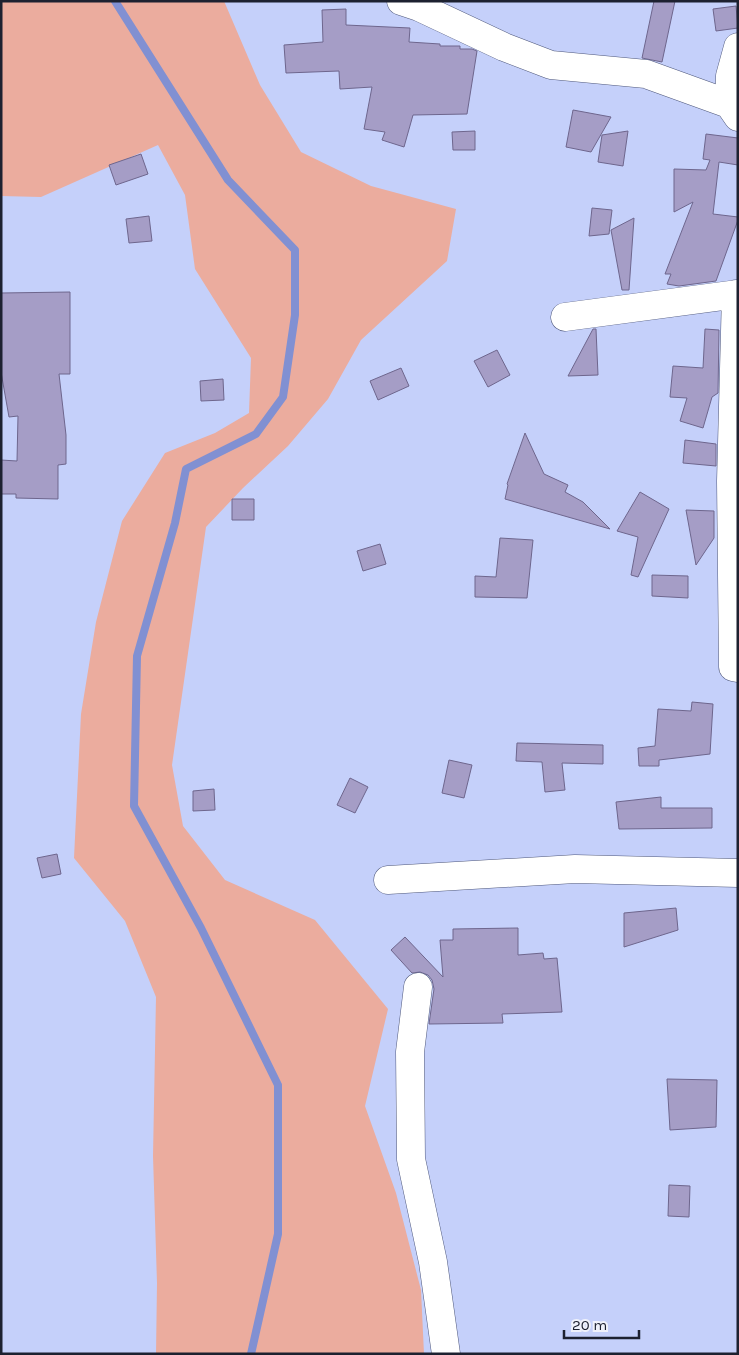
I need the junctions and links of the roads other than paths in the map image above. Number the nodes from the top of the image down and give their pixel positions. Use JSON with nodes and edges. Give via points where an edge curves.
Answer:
{"nodes":[{"id":1,"x":401,"y":1,"type":"edge"},
{"id":2,"x":738,"y":46,"type":"edge"},
{"id":3,"x":735,"y":108,"type":"edge"},
{"id":4,"x":737,"y":294,"type":"edge"},
{"id":5,"x":565,"y":317,"type":"dead end"},
{"id":6,"x":734,"y":481,"type":"edge"},
{"id":7,"x":738,"y":668,"type":"edge"},
{"id":8,"x":738,"y":873,"type":"edge"},
{"id":9,"x":388,"y":880,"type":"dead end"},
{"id":10,"x":418,"y":987,"type":"dead end"},
{"id":11,"x":446,"y":1354,"type":"edge"}],
"edges":[{"from":1,"to":3,"type":"street","via":[[551,65],[646,74]]},
{"from":2,"to":3,"type":"street","via":[[730,76]]},
{"from":4,"to":5,"type":"street"},
{"from":4,"to":6,"type":"street"},
{"from":6,"to":7,"type":"street","via":[[733,667]]},
{"from":8,"to":9,"type":"street","via":[[575,869]]},
{"from":10,"to":11,"type":"street","via":[[410,1052],[411,1159],[433,1262]]}]}
